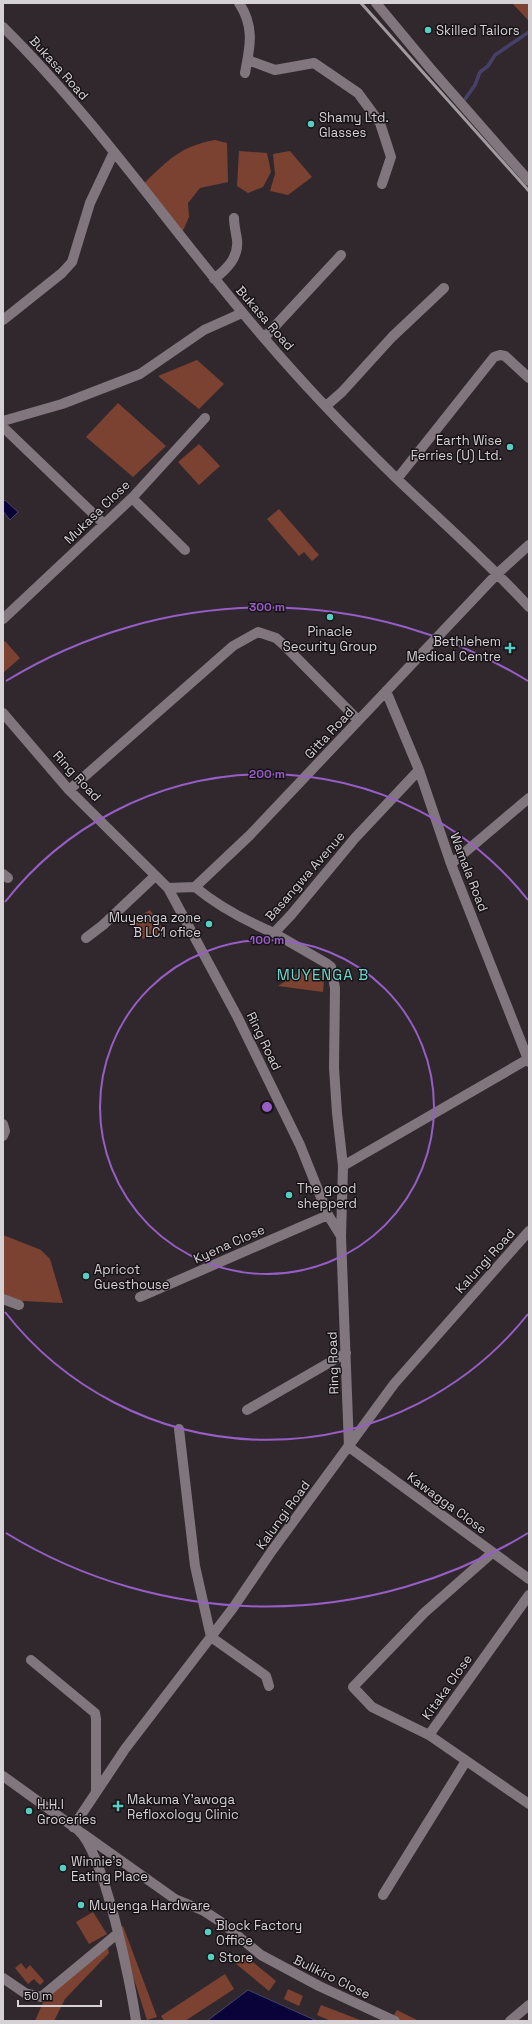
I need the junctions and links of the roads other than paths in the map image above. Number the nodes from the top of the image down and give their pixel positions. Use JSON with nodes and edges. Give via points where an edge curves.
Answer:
{"nodes":[{"id":1,"x":240,"y":3,"type":"edge"},
{"id":2,"x":376,"y":3,"type":"edge"},
{"id":3,"x":3,"y":27,"type":"edge"},
{"id":4,"x":248,"y":60,"type":"junction"},
{"id":5,"x":245,"y":73,"type":"dead end"},
{"id":6,"x":114,"y":152,"type":"junction"},
{"id":7,"x":529,"y":181,"type":"edge"},
{"id":8,"x":382,"y":184,"type":"dead end"},
{"id":9,"x":234,"y":218,"type":"dead end"},
{"id":10,"x":341,"y":255,"type":"dead end"},
{"id":11,"x":214,"y":279,"type":"junction"},
{"id":12,"x":444,"y":288,"type":"dead end"},
{"id":13,"x":242,"y":313,"type":"junction"},
{"id":14,"x":3,"y":320,"type":"edge"},
{"id":15,"x":264,"y":338,"type":"junction"},
{"id":16,"x":529,"y":378,"type":"edge"},
{"id":17,"x":326,"y":406,"type":"junction"},
{"id":18,"x":205,"y":418,"type":"dead end"},
{"id":19,"x":3,"y":421,"type":"edge"},
{"id":20,"x":3,"y":427,"type":"edge"},
{"id":21,"x":397,"y":479,"type":"junction"},
{"id":22,"x":132,"y":498,"type":"junction"},
{"id":23,"x":104,"y":524,"type":"junction"},
{"id":24,"x":529,"y":545,"type":"edge"},
{"id":25,"x":185,"y":550,"type":"dead end"},
{"id":26,"x":498,"y":573,"type":"junction"},
{"id":27,"x":529,"y":607,"type":"edge"},
{"id":28,"x":3,"y":619,"type":"edge"},
{"id":29,"x":386,"y":691,"type":"junction"},
{"id":30,"x":3,"y":713,"type":"edge"},
{"id":31,"x":358,"y":720,"type":"junction"},
{"id":32,"x":418,"y":770,"type":"junction"},
{"id":33,"x":70,"y":790,"type":"junction"},
{"id":34,"x":529,"y":798,"type":"edge"},
{"id":35,"x":451,"y":864,"type":"junction"},
{"id":36,"x":155,"y":876,"type":"junction"},
{"id":37,"x":195,"y":887,"type":"junction"},
{"id":38,"x":168,"y":888,"type":"junction"},
{"id":39,"x":274,"y":932,"type":"junction"},
{"id":40,"x":86,"y":938,"type":"dead end"},
{"id":41,"x":529,"y":1060,"type":"edge"},
{"id":42,"x":3,"y":1124,"type":"edge"},
{"id":43,"x":3,"y":1136,"type":"edge"},
{"id":44,"x":343,"y":1166,"type":"junction"},
{"id":45,"x":328,"y":1215,"type":"junction"},
{"id":46,"x":529,"y":1230,"type":"edge"},
{"id":47,"x":341,"y":1236,"type":"junction"},
{"id":48,"x":140,"y":1297,"type":"dead end"},
{"id":49,"x":3,"y":1299,"type":"edge"},
{"id":50,"x":19,"y":1305,"type":"dead end"},
{"id":51,"x":346,"y":1353,"type":"junction"},
{"id":52,"x":247,"y":1410,"type":"dead end"},
{"id":53,"x":179,"y":1429,"type":"dead end"},
{"id":54,"x":349,"y":1447,"type":"junction"},
{"id":55,"x":492,"y":1553,"type":"junction"},
{"id":56,"x":529,"y":1580,"type":"edge"},
{"id":57,"x":529,"y":1595,"type":"edge"},
{"id":58,"x":211,"y":1637,"type":"junction"},
{"id":59,"x":31,"y":1660,"type":"dead end"},
{"id":60,"x":269,"y":1686,"type":"dead end"},
{"id":61,"x":429,"y":1735,"type":"junction"},
{"id":62,"x":466,"y":1761,"type":"junction"},
{"id":63,"x":3,"y":1776,"type":"edge"},
{"id":64,"x":96,"y":1792,"type":"junction"},
{"id":65,"x":529,"y":1804,"type":"edge"},
{"id":66,"x":73,"y":1827,"type":"junction"},
{"id":67,"x":82,"y":1833,"type":"junction"},
{"id":68,"x":383,"y":1894,"type":"dead end"},
{"id":69,"x":117,"y":1934,"type":"junction"},
{"id":70,"x":3,"y":1978,"type":"edge"},
{"id":71,"x":529,"y":2005,"type":"edge"},
{"id":72,"x":136,"y":2021,"type":"edge"},
{"id":73,"x":394,"y":2021,"type":"edge"},
{"id":74,"x":510,"y":2021,"type":"edge"}],
"edges":[{"from":1,"to":4,"type":"street","via":[[250,22]]},
{"from":2,"to":7,"type":"street"},
{"from":3,"to":6,"type":"street","name":"Bukasa Road","via":[[39,62]]},
{"from":4,"to":5,"type":"street"},
{"from":4,"to":8,"type":"street","via":[[275,70],[314,64],[358,92],[380,123],[391,157]]},
{"from":6,"to":11,"type":"street","name":"Bukasa Road"},
{"from":6,"to":14,"type":"street","via":[[90,203],[72,262]]},
{"from":9,"to":11,"type":"street","via":[[237,248],[225,270]]},
{"from":10,"to":15,"type":"street"},
{"from":11,"to":13,"type":"street","name":"Bukasa Road"},
{"from":12,"to":17,"type":"street","via":[[392,337]]},
{"from":13,"to":15,"type":"street","name":"Bukasa Road"},
{"from":13,"to":19,"type":"street","via":[[204,330],[140,374],[62,404]]},
{"from":15,"to":17,"type":"street","name":"Bukasa Road"},
{"from":16,"to":21,"type":"street","via":[[505,356],[494,357]]},
{"from":17,"to":21,"type":"street","name":"Bukasa Road"},
{"from":18,"to":22,"type":"street","name":"Mukasa Close"},
{"from":20,"to":23,"type":"street"},
{"from":21,"to":26,"type":"street","name":"Bukasa Road"},
{"from":22,"to":23,"type":"street","name":"Mukasa Close"},
{"from":22,"to":25,"type":"street"},
{"from":23,"to":28,"type":"street","name":"Mukasa Close"},
{"from":24,"to":26,"type":"street","name":"Gitta Road"},
{"from":26,"to":27,"type":"street","name":"Bukasa Road"},
{"from":26,"to":29,"type":"street","name":"Gitta Road"},
{"from":29,"to":31,"type":"street","name":"Gitta Road"},
{"from":29,"to":32,"type":"street","name":"Wamala Road"},
{"from":30,"to":33,"type":"street","name":"Ring Road"},
{"from":31,"to":33,"type":"street","via":[[276,638],[258,632],[233,646]]},
{"from":31,"to":37,"type":"street","name":"Gitta Road","via":[[250,835]]},
{"from":32,"to":35,"type":"street","name":"Wamala Road"},
{"from":32,"to":39,"type":"street","name":"Basangwa Avenue"},
{"from":33,"to":36,"type":"street","name":"Ring Road"},
{"from":34,"to":35,"type":"street"},
{"from":35,"to":41,"type":"street","name":"Wamala Road"},
{"from":36,"to":38,"type":"street","name":"Ring Road"},
{"from":36,"to":40,"type":"street"},
{"from":37,"to":38,"type":"street"},
{"from":37,"to":39,"type":"street","name":"Basangwa Avenue","via":[[211,900]]},
{"from":38,"to":45,"type":"street","name":"Ring Road","via":[[237,1016],[300,1144]]},
{"from":39,"to":44,"type":"street","via":[[331,967],[335,988],[334,1068]]},
{"from":41,"to":44,"type":"street"},
{"from":42,"to":43,"type":"street"},
{"from":44,"to":47,"type":"street"},
{"from":45,"to":47,"type":"street","name":"Ring Road"},
{"from":45,"to":48,"type":"street","name":"Kyena Close"},
{"from":46,"to":54,"type":"street","name":"Kalungi Road","via":[[407,1368]]},
{"from":47,"to":51,"type":"street","name":"Ring Road"},
{"from":49,"to":50,"type":"street"},
{"from":51,"to":52,"type":"street"},
{"from":51,"to":54,"type":"street","name":"Ring Road"},
{"from":53,"to":58,"type":"street","via":[[194,1566]]},
{"from":54,"to":55,"type":"street","name":"Kawagga Close"},
{"from":54,"to":58,"type":"street","name":"Kalungi Road"},
{"from":55,"to":56,"type":"street","name":"Kawagga Close"},
{"from":55,"to":61,"type":"street","via":[[424,1613],[353,1687],[372,1707]]},
{"from":57,"to":61,"type":"street","name":"Kitaka Close"},
{"from":58,"to":60,"type":"street","via":[[266,1676]]},
{"from":58,"to":64,"type":"street","name":"Kalungi Road","via":[[125,1749]]},
{"from":59,"to":64,"type":"street","via":[[95,1713]]},
{"from":61,"to":62,"type":"street","name":"Kitaka Close"},
{"from":62,"to":65,"type":"street","name":"Kitaka Close"},
{"from":62,"to":68,"type":"street"},
{"from":63,"to":66,"type":"street"},
{"from":64,"to":66,"type":"street","name":"Kalungi Road"},
{"from":66,"to":67,"type":"street"},
{"from":67,"to":69,"type":"street","via":[[98,1866]]},
{"from":67,"to":73,"type":"street","name":"Bulikiro Close","via":[[175,1899],[204,1911],[221,1922],[261,1955]]},
{"from":69,"to":70,"type":"street","via":[[41,1997],[25,1993]]},
{"from":69,"to":72,"type":"street"},
{"from":71,"to":74,"type":"street"}]}
